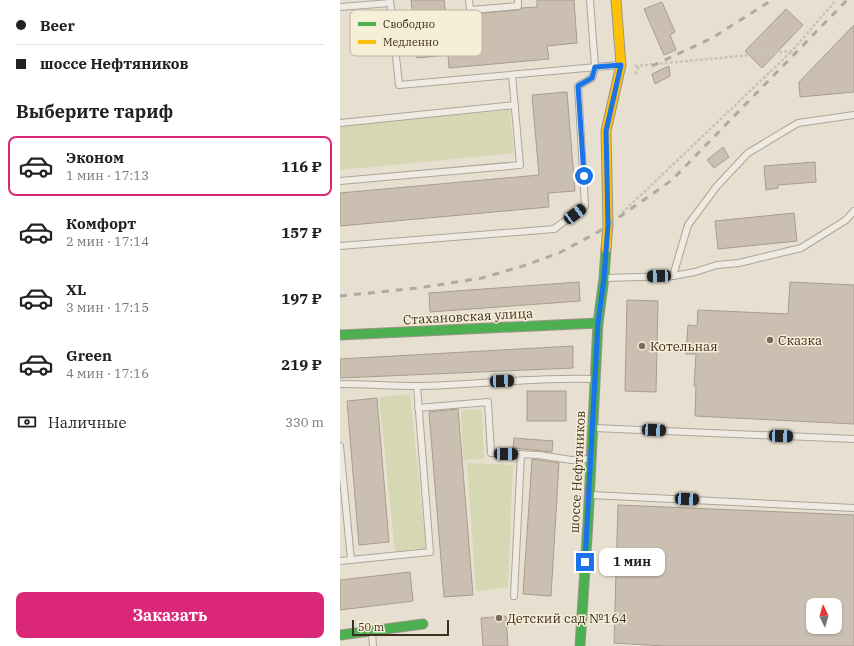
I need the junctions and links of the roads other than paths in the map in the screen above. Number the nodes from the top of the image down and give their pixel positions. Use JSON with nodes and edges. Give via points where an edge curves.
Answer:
{"nodes":[{"id":1,"x":470,"y":0,"type":"edge"},
{"id":2,"x":518,"y":0,"type":"edge"},
{"id":3,"x":590,"y":0,"type":"edge"},
{"id":4,"x":616,"y":0,"type":"edge"},
{"id":5,"x":390,"y":1,"type":"edge"},
{"id":6,"x":340,"y":7,"type":"edge"},
{"id":7,"x":396,"y":56,"type":"edge"},
{"id":8,"x":621,"y":65,"type":"junction"},
{"id":9,"x":595,"y":67,"type":"junction"},
{"id":10,"x":512,"y":75,"type":"junction"},
{"id":11,"x":515,"y":105,"type":"junction"},
{"id":12,"x":854,"y":115,"type":"edge"},
{"id":13,"x":340,"y":123,"type":"edge"},
{"id":14,"x":340,"y":181,"type":"edge"},
{"id":15,"x":854,"y":211,"type":"edge"},
{"id":16,"x":340,"y":246,"type":"edge"},
{"id":17,"x":673,"y":276,"type":"junction"},
{"id":18,"x":604,"y":278,"type":"junction"},
{"id":19,"x":598,"y":323,"type":"junction"},
{"id":20,"x":340,"y":335,"type":"edge"},
{"id":21,"x":595,"y":380,"type":"junction"},
{"id":22,"x":340,"y":384,"type":"edge"},
{"id":23,"x":417,"y":386,"type":"junction"},
{"id":24,"x":418,"y":408,"type":"junction"},
{"id":25,"x":592,"y":428,"type":"junction"},
{"id":26,"x":854,"y":439,"type":"edge"},
{"id":27,"x":340,"y":446,"type":"edge"},
{"id":28,"x":521,"y":454,"type":"junction"},
{"id":29,"x":591,"y":459,"type":"junction"},
{"id":30,"x":589,"y":494,"type":"junction"},
{"id":31,"x":854,"y":508,"type":"edge"},
{"id":32,"x":351,"y":560,"type":"junction"},
{"id":33,"x":340,"y":561,"type":"edge"},
{"id":34,"x":514,"y":596,"type":"dead end"},
{"id":35,"x":423,"y":624,"type":"dead end"},
{"id":36,"x":372,"y":631,"type":"junction"},
{"id":37,"x":340,"y":635,"type":"edge"},
{"id":38,"x":373,"y":646,"type":"edge"},
{"id":39,"x":580,"y":646,"type":"edge"}],
"edges":[{"from":1,"to":2,"type":"lane","via":[[470,10],[518,6]]},
{"from":3,"to":9,"type":"lane"},
{"from":4,"to":8,"type":"street","name":"шоссе Нефтяников"},
{"from":5,"to":6,"type":"lane"},
{"from":7,"to":10,"type":"lane","via":[[399,85]]},
{"from":8,"to":9,"type":"lane"},
{"from":8,"to":18,"type":"street","name":"шоссе Нефтяников","via":[[606,131],[608,225]]},
{"from":9,"to":10,"type":"lane"},
{"from":9,"to":16,"type":"lane","via":[[592,78],[578,86],[585,206],[554,229]]},
{"from":10,"to":11,"type":"lane"},
{"from":11,"to":13,"type":"lane"},
{"from":11,"to":14,"type":"lane","via":[[520,165]]},
{"from":12,"to":17,"type":"lane","via":[[798,123],[748,154],[717,186],[688,225]]},
{"from":15,"to":17,"type":"lane","via":[[846,220],[800,248]]},
{"from":17,"to":18,"type":"lane"},
{"from":18,"to":19,"type":"street","name":"шоссе Нефтяников"},
{"from":19,"to":20,"type":"street","name":"Стахановская улица"},
{"from":19,"to":21,"type":"street","name":"шоссе Нефтяников"},
{"from":21,"to":23,"type":"lane"},
{"from":21,"to":25,"type":"street","name":"шоссе Нефтяников"},
{"from":22,"to":23,"type":"lane"},
{"from":23,"to":24,"type":"lane"},
{"from":24,"to":28,"type":"lane","via":[[488,402],[491,453]]},
{"from":24,"to":32,"type":"lane","via":[[430,552]]},
{"from":25,"to":26,"type":"lane"},
{"from":25,"to":29,"type":"street","name":"шоссе Нефтяников"},
{"from":27,"to":32,"type":"lane"},
{"from":28,"to":29,"type":"lane","via":[[571,460]]},
{"from":28,"to":34,"type":"lane"},
{"from":29,"to":30,"type":"street","name":"шоссе Нефтяников"},
{"from":30,"to":31,"type":"lane"},
{"from":30,"to":39,"type":"street","name":"шоссе Нефтяников"},
{"from":32,"to":33,"type":"lane"},
{"from":35,"to":36,"type":"street"},
{"from":36,"to":37,"type":"street"},
{"from":36,"to":38,"type":"lane"}]}
